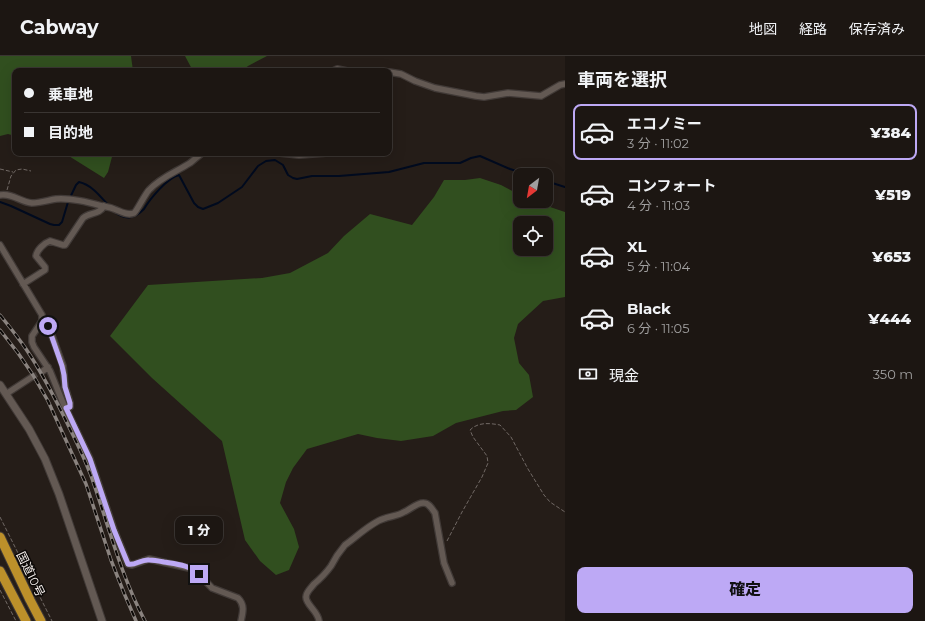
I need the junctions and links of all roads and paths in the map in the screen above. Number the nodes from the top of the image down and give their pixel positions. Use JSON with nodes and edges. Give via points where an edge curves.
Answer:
{"nodes":[{"id":1,"x":392,"y":72,"type":"edge"},
{"id":2,"x":565,"y":84,"type":"edge"},
{"id":3,"x":198,"y":156,"type":"edge"},
{"id":4,"x":0,"y":168,"type":"edge"},
{"id":5,"x":13,"y":172,"type":"junction"},
{"id":6,"x":30,"y":172,"type":"dead end"},
{"id":7,"x":0,"y":190,"type":"edge"},
{"id":8,"x":9,"y":193,"type":"junction"},
{"id":9,"x":0,"y":194,"type":"edge"},
{"id":10,"x":104,"y":206,"type":"junction"},
{"id":11,"x":0,"y":244,"type":"edge"},
{"id":12,"x":23,"y":284,"type":"junction"},
{"id":13,"x":42,"y":315,"type":"junction"},
{"id":14,"x":48,"y":367,"type":"junction"},
{"id":15,"x":43,"y":370,"type":"tunnel mouth"},
{"id":16,"x":32,"y":377,"type":"tunnel mouth"},
{"id":17,"x":0,"y":385,"type":"edge"},
{"id":18,"x":3,"y":396,"type":"edge"},
{"id":19,"x":66,"y":408,"type":"junction"},
{"id":20,"x":565,"y":512,"type":"edge"},
{"id":21,"x":0,"y":516,"type":"edge"},
{"id":22,"x":0,"y":537,"type":"edge"},
{"id":23,"x":441,"y":552,"type":"junction"},
{"id":24,"x":0,"y":571,"type":"edge"},
{"id":25,"x":452,"y":583,"type":"dead end"},
{"id":26,"x":0,"y":590,"type":"edge"},
{"id":27,"x":16,"y":621,"type":"edge"},
{"id":28,"x":26,"y":621,"type":"edge"},
{"id":29,"x":41,"y":621,"type":"edge"},
{"id":30,"x":52,"y":621,"type":"edge"},
{"id":31,"x":102,"y":621,"type":"edge"},
{"id":32,"x":241,"y":621,"type":"edge"},
{"id":33,"x":319,"y":621,"type":"edge"}],
"edges":[{"from":1,"to":2,"type":"street","via":[[435,88],[476,96],[508,93],[541,96]]},
{"from":3,"to":10,"type":"street","via":[[153,186],[135,212],[128,214]]},
{"from":4,"to":5,"type":"path"},
{"from":5,"to":6,"type":"path","via":[[18,169]]},
{"from":5,"to":8,"type":"path"},
{"from":7,"to":8,"type":"street"},
{"from":8,"to":9,"type":"street"},
{"from":8,"to":10,"type":"street","via":[[31,203],[74,199]]},
{"from":10,"to":12,"type":"street","via":[[100,212],[85,217],[65,245],[50,241],[44,244],[36,256],[45,270]]},
{"from":11,"to":12,"type":"street"},
{"from":12,"to":13,"type":"street"},
{"from":13,"to":14,"type":"street","via":[[42,321],[32,336],[32,342]]},
{"from":13,"to":19,"type":"street","via":[[64,372],[65,390],[70,403],[70,407]]},
{"from":14,"to":15,"type":"street"},
{"from":14,"to":19,"type":"street"},
{"from":16,"to":18,"type":"street"},
{"from":17,"to":18,"type":"street"},
{"from":18,"to":31,"type":"street","via":[[29,429],[49,468]]},
{"from":19,"to":32,"type":"street","via":[[90,459],[128,564],[148,560],[193,569],[212,588],[241,601],[244,609]]},
{"from":20,"to":23,"type":"path","via":[[544,495],[511,437],[500,425],[480,424],[470,430],[487,456],[488,463]]},
{"from":21,"to":30,"type":"path"},
{"from":22,"to":29,"type":"highway","name":"国道10号"},
{"from":23,"to":25,"type":"street"},
{"from":23,"to":33,"type":"street","via":[[435,513],[427,504],[420,503],[401,514],[382,519],[345,545],[322,577],[308,590],[307,602],[318,615]]},
{"from":24,"to":28,"type":"highway"},
{"from":26,"to":27,"type":"path"}]}
